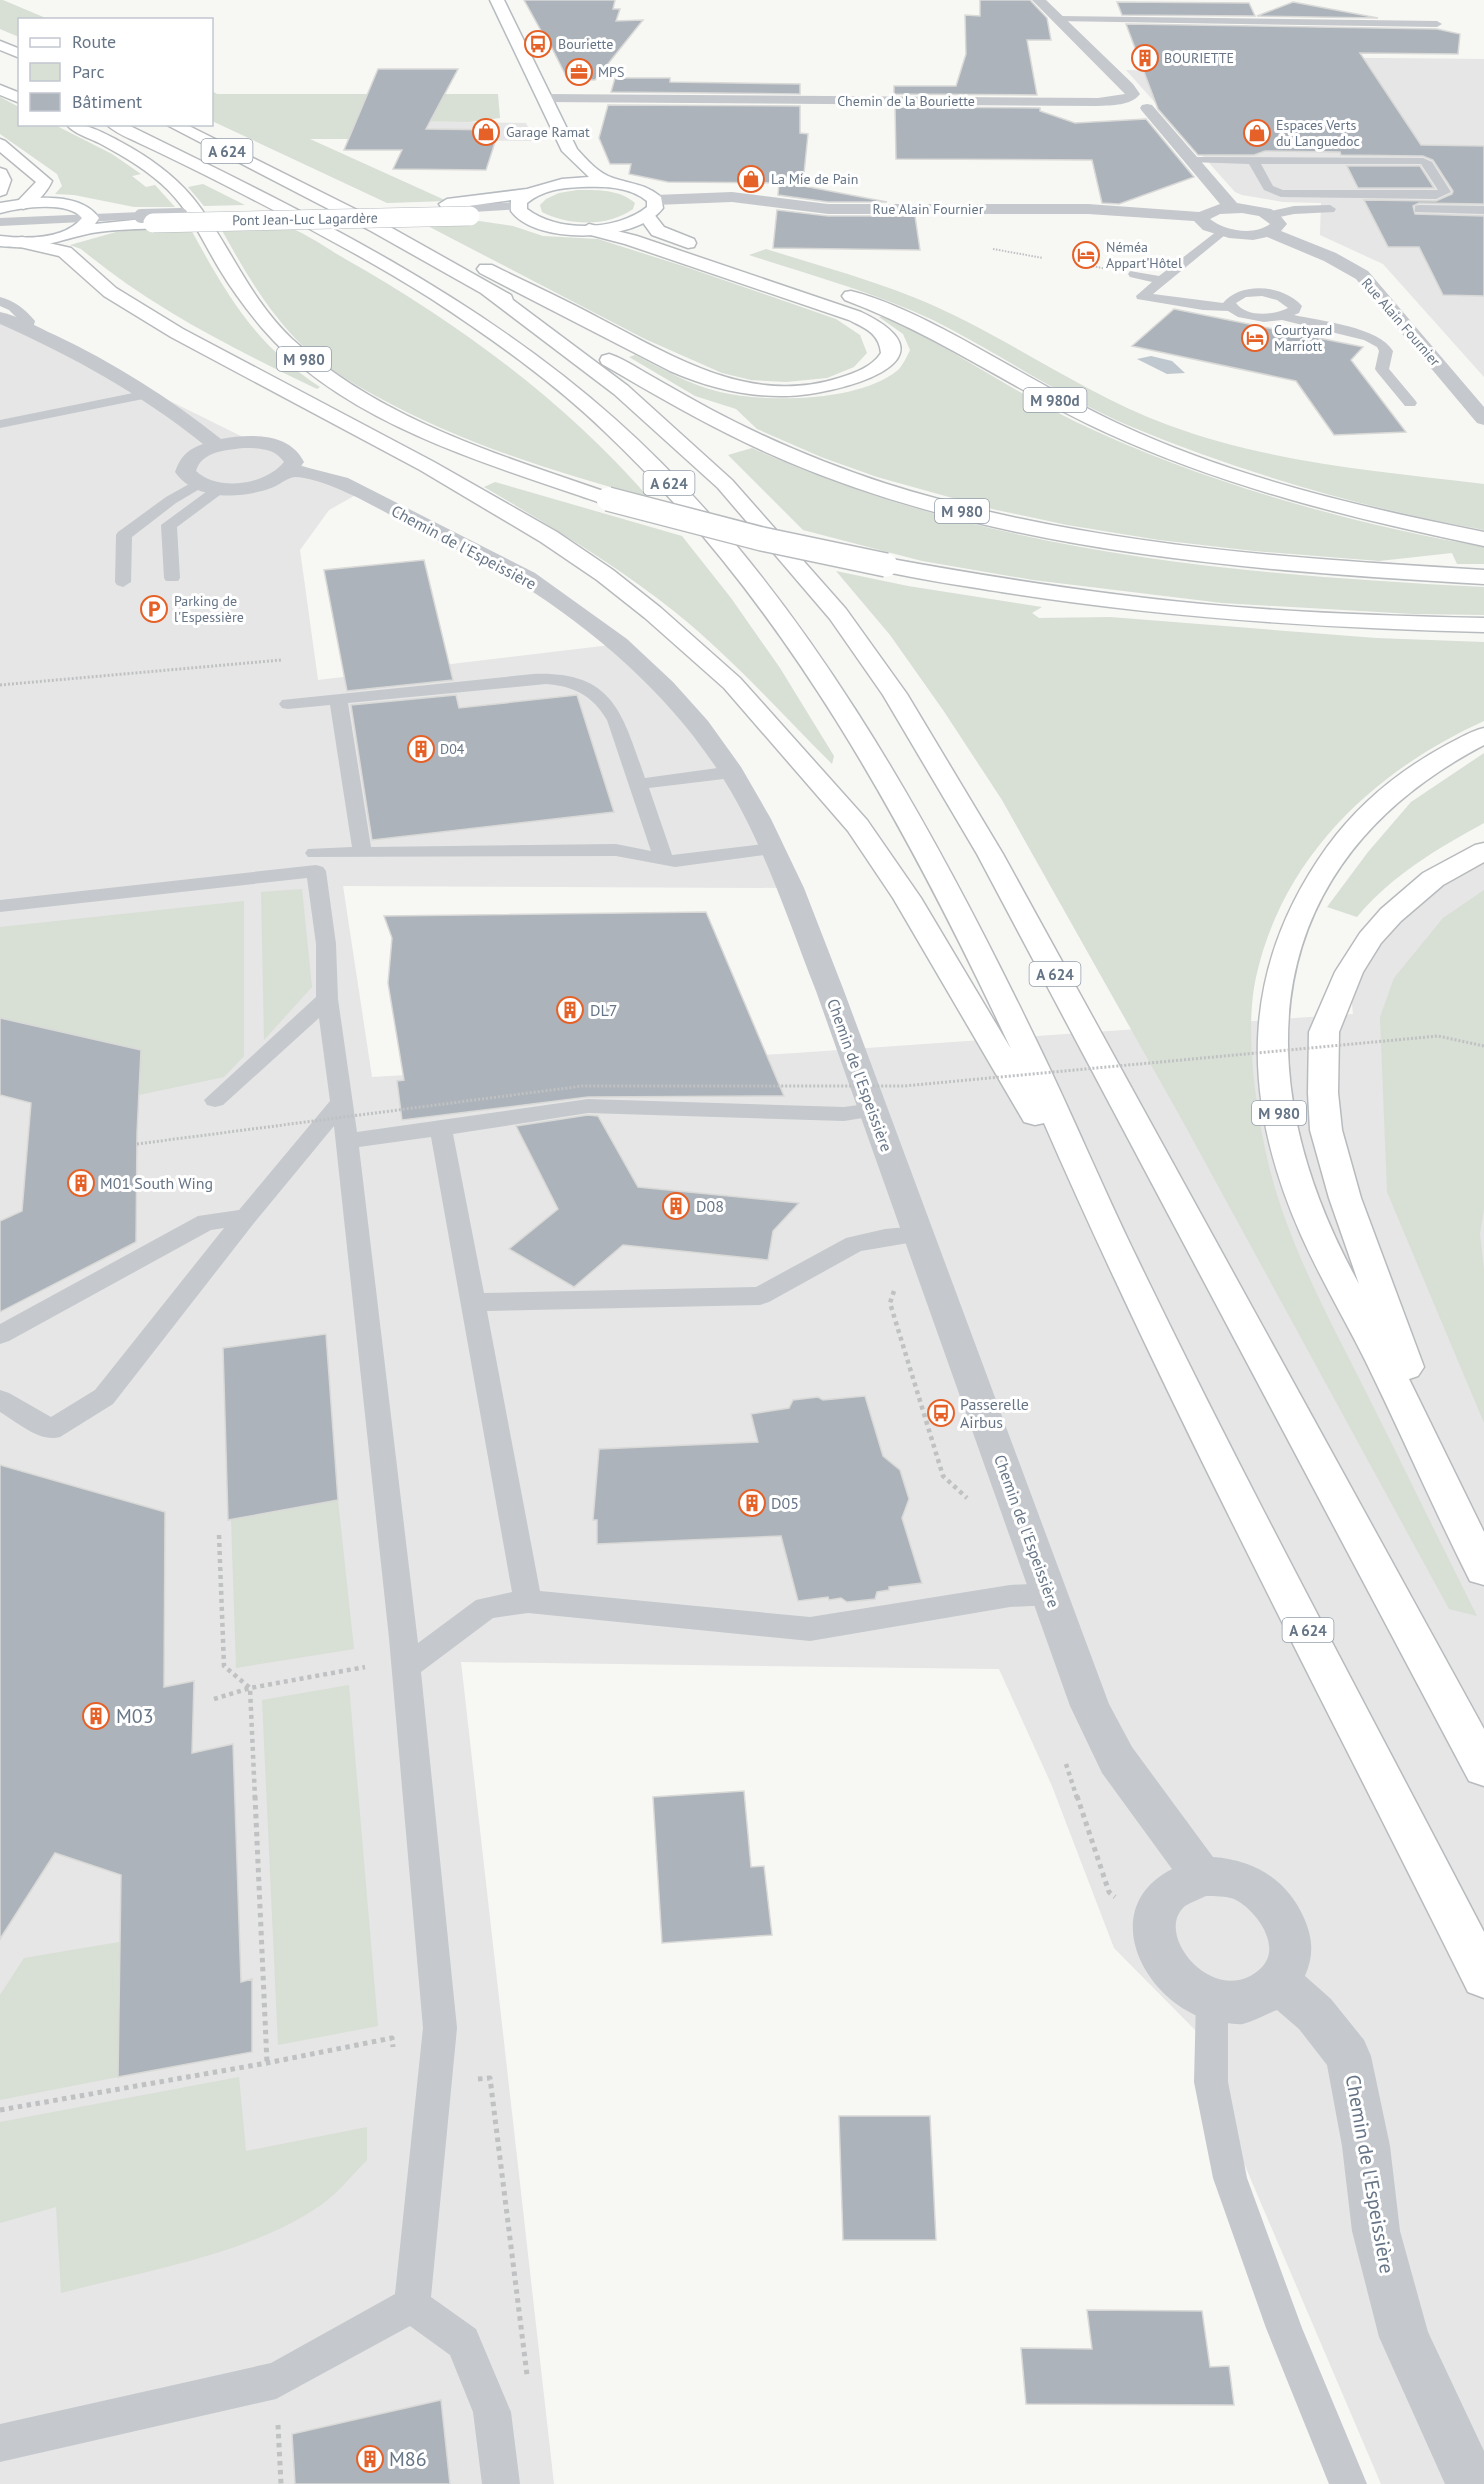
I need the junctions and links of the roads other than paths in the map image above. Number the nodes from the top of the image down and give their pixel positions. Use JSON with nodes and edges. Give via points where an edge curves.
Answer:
{"nodes":[{"id":1,"x":496,"y":0,"type":"edge"},
{"id":2,"x":1040,"y":0,"type":"edge"},
{"id":3,"x":1058,"y":19,"type":"junction"},
{"id":4,"x":1437,"y":24,"type":"dead end"},
{"id":5,"x":0,"y":45,"type":"edge"},
{"id":6,"x":18,"y":53,"type":"edge"},
{"id":7,"x":0,"y":89,"type":"edge"},
{"id":8,"x":18,"y":98,"type":"edge"},
{"id":9,"x":544,"y":98,"type":"junction"},
{"id":10,"x":1147,"y":108,"type":"dead end"},
{"id":11,"x":77,"y":126,"type":"edge"},
{"id":12,"x":117,"y":126,"type":"edge"},
{"id":13,"x":176,"y":126,"type":"edge"},
{"id":14,"x":0,"y":144,"type":"edge"},
{"id":15,"x":570,"y":151,"type":"junction"},
{"id":16,"x":1192,"y":160,"type":"junction"},
{"id":17,"x":1256,"y":161,"type":"junction"},
{"id":18,"x":0,"y":173,"type":"edge"},
{"id":19,"x":281,"y":178,"type":"junction"},
{"id":20,"x":610,"y":183,"type":"junction"},
{"id":21,"x":549,"y":186,"type":"junction"},
{"id":22,"x":0,"y":190,"type":"edge"},
{"id":23,"x":530,"y":193,"type":"junction"},
{"id":24,"x":23,"y":204,"type":"junction"},
{"id":25,"x":518,"y":206,"type":"junction"},
{"id":26,"x":0,"y":208,"type":"edge"},
{"id":27,"x":651,"y":208,"type":"junction"},
{"id":28,"x":1232,"y":208,"type":"junction"},
{"id":29,"x":458,"y":209,"type":"junction"},
{"id":30,"x":1348,"y":209,"type":"dead end"},
{"id":31,"x":1407,"y":209,"type":"dead end"},
{"id":32,"x":1484,"y":210,"type":"edge"},
{"id":33,"x":144,"y":216,"type":"junction"},
{"id":34,"x":1202,"y":218,"type":"junction"},
{"id":35,"x":86,"y":220,"type":"junction"},
{"id":36,"x":530,"y":220,"type":"junction"},
{"id":37,"x":0,"y":222,"type":"edge"},
{"id":38,"x":1269,"y":223,"type":"junction"},
{"id":39,"x":589,"y":229,"type":"junction"},
{"id":40,"x":1221,"y":232,"type":"junction"},
{"id":41,"x":0,"y":241,"type":"edge"},
{"id":42,"x":22,"y":242,"type":"junction"},
{"id":43,"x":0,"y":252,"type":"edge"},
{"id":44,"x":81,"y":269,"type":"junction"},
{"id":45,"x":1134,"y":274,"type":"dead end"},
{"id":46,"x":1162,"y":280,"type":"junction"},
{"id":47,"x":486,"y":288,"type":"junction"},
{"id":48,"x":0,"y":301,"type":"edge"},
{"id":49,"x":1231,"y":307,"type":"junction"},
{"id":50,"x":1282,"y":316,"type":"junction"},
{"id":51,"x":0,"y":317,"type":"edge"},
{"id":52,"x":27,"y":329,"type":"junction"},
{"id":53,"x":251,"y":375,"type":"junction"},
{"id":54,"x":148,"y":394,"type":"junction"},
{"id":55,"x":1410,"y":403,"type":"dead end"},
{"id":56,"x":1484,"y":419,"type":"edge"},
{"id":57,"x":0,"y":424,"type":"edge"},
{"id":58,"x":218,"y":446,"type":"junction"},
{"id":59,"x":290,"y":470,"type":"junction"},
{"id":60,"x":198,"y":484,"type":"junction"},
{"id":61,"x":219,"y":489,"type":"junction"},
{"id":62,"x":608,"y":499,"type":"junction"},
{"id":63,"x":1484,"y":539,"type":"edge"},
{"id":64,"x":1484,"y":577,"type":"edge"},
{"id":65,"x":172,"y":578,"type":"dead end"},
{"id":66,"x":123,"y":582,"type":"dead end"},
{"id":67,"x":1484,"y":625,"type":"edge"},
{"id":68,"x":338,"y":698,"type":"junction"},
{"id":69,"x":288,"y":704,"type":"dead end"},
{"id":70,"x":1484,"y":735,"type":"edge"},
{"id":71,"x":732,"y":772,"type":"junction"},
{"id":72,"x":638,"y":784,"type":"junction"},
{"id":73,"x":772,"y":849,"type":"junction"},
{"id":74,"x":362,"y":851,"type":"junction"},
{"id":75,"x":1484,"y":851,"type":"edge"},
{"id":76,"x":315,"y":853,"type":"dead end"},
{"id":77,"x":664,"y":860,"type":"junction"},
{"id":78,"x":0,"y":906,"type":"edge"},
{"id":79,"x":327,"y":999,"type":"junction"},
{"id":80,"x":215,"y":1100,"type":"dead end"},
{"id":81,"x":342,"y":1101,"type":"junction"},
{"id":82,"x":873,"y":1110,"type":"junction"},
{"id":83,"x":441,"y":1128,"type":"junction"},
{"id":84,"x":347,"y":1141,"type":"junction"},
{"id":85,"x":246,"y":1217,"type":"junction"},
{"id":86,"x":918,"y":1234,"type":"junction"},
{"id":87,"x":1132,"y":1282,"type":"junction"},
{"id":88,"x":473,"y":1302,"type":"junction"},
{"id":89,"x":0,"y":1335,"type":"edge"},
{"id":90,"x":0,"y":1400,"type":"edge"},
{"id":91,"x":1467,"y":1538,"type":"junction"},
{"id":92,"x":1484,"y":1570,"type":"edge"},
{"id":93,"x":1050,"y":1594,"type":"junction"},
{"id":94,"x":528,"y":1601,"type":"junction"},
{"id":95,"x":405,"y":1668,"type":"junction"},
{"id":96,"x":1484,"y":1768,"type":"edge"},
{"id":97,"x":1202,"y":1876,"type":"junction"},
{"id":98,"x":1484,"y":1977,"type":"edge"},
{"id":99,"x":1280,"y":1983,"type":"junction"},
{"id":100,"x":1212,"y":2000,"type":"junction"},
{"id":101,"x":412,"y":2305,"type":"junction"},
{"id":102,"x":0,"y":2443,"type":"edge"},
{"id":103,"x":501,"y":2484,"type":"edge"},
{"id":104,"x":1348,"y":2484,"type":"edge"},
{"id":105,"x":1472,"y":2484,"type":"edge"}],
"edges":[{"from":1,"to":9,"type":"main road"},
{"from":2,"to":3,"type":"street","name":"Chemin de la Bouriette"},
{"from":3,"to":4,"type":"lane"},
{"from":3,"to":9,"type":"street","name":"Chemin de la Bouriette","via":[[1128,87],[1133,94],[1129,98],[1098,102]]},
{"from":5,"to":6,"type":"main road"},
{"from":7,"to":8,"type":"main road"},
{"from":9,"to":15,"type":"main road"},
{"from":10,"to":16,"type":"street"},
{"from":11,"to":62,"type":"main road","number":"M 980","via":[[136,157],[171,184],[198,217],[260,314],[289,346],[327,377],[427,431]]},
{"from":12,"to":87,"type":"main road","number":"A 624","via":[[337,236],[451,303],[590,407],[704,520],[788,626],[889,784],[1023,1043]]},
{"from":13,"to":19,"type":"main road","number":"A 624"},
{"from":14,"to":24,"type":"main road","via":[[44,181]]},
{"from":15,"to":20,"type":"main road","via":[[593,174]]},
{"from":15,"to":21,"type":"main road","via":[[561,174]]},
{"from":16,"to":17,"type":"lane"},
{"from":16,"to":28,"type":"street"},
{"from":17,"to":17,"type":"lane","via":[[1268,188],[1281,193],[1445,192],[1423,161]]},
{"from":18,"to":22,"type":"main road"},
{"from":19,"to":39,"type":"main road","via":[[452,252],[673,364],[722,383],[778,390],[832,386],[870,373],[889,355],[890,344],[880,329],[855,316]]},
{"from":19,"to":47,"type":"main road","number":"A 624"},
{"from":20,"to":21,"type":"main road"},
{"from":20,"to":27,"type":"main road","via":[[639,189]]},
{"from":21,"to":23,"type":"main road"},
{"from":23,"to":25,"type":"main road"},
{"from":23,"to":29,"type":"main road","name":"Pont Jean-Luc Lagardère"},
{"from":24,"to":26,"type":"main road"},
{"from":24,"to":35,"type":"main road","via":[[61,203]]},
{"from":25,"to":29,"type":"lane"},
{"from":25,"to":36,"type":"main road"},
{"from":27,"to":34,"type":"street","name":"Rue Alain Fournier","via":[[732,197],[828,209],[1076,209]]},
{"from":27,"to":39,"type":"main road","via":[[618,226]]},
{"from":27,"to":63,"type":"main road","number":"M 980d","via":[[658,231],[670,237],[900,314],[955,341],[1062,404],[1175,454],[1319,500]]},
{"from":28,"to":34,"type":"street","name":"Rue Alain Fournier","via":[[1215,210]]},
{"from":28,"to":38,"type":"street","name":"Rue Alain Fournier"},
{"from":29,"to":33,"type":"main road","name":"Pont Jean-Luc Lagardère","bridge":true},
{"from":29,"to":33,"type":"main road","name":"Pont Jean-Luc Lagardère"},
{"from":29,"to":36,"type":"main road","name":"Pont Jean-Luc Lagardère"},
{"from":30,"to":38,"type":"lane","name":"Rue Alain Fournier","via":[[1304,210]]},
{"from":31,"to":32,"type":"lane"},
{"from":33,"to":35,"type":"main road","name":"Pont Jean-Luc Lagardère"},
{"from":34,"to":40,"type":"street","via":[[1205,225]]},
{"from":35,"to":37,"type":"lane"},
{"from":35,"to":42,"type":"main road","via":[[54,239]]},
{"from":36,"to":39,"type":"main road","name":"Pont Jean-Luc Lagardère","via":[[551,227]]},
{"from":38,"to":40,"type":"street","name":"Rue Alain Fournier","via":[[1246,235]]},
{"from":38,"to":56,"type":"street","name":"Rue Alain Fournier","via":[[1362,275]]},
{"from":40,"to":46,"type":"lane"},
{"from":41,"to":42,"type":"main road"},
{"from":42,"to":44,"type":"main road","via":[[64,252]]},
{"from":43,"to":44,"type":"main road","via":[[50,258]]},
{"from":44,"to":53,"type":"main road","via":[[145,314]]},
{"from":45,"to":46,"type":"lane"},
{"from":46,"to":49,"type":"lane","via":[[1142,296]]},
{"from":47,"to":64,"type":"main road","number":"M 980","via":[[687,406],[748,436],[855,480],[943,507],[1052,532],[1178,553],[1327,568]]},
{"from":47,"to":96,"type":"main road","number":"A 624","via":[[621,390],[725,484],[838,614],[895,694],[990,854]]},
{"from":48,"to":52,"type":"lane","via":[[14,307],[28,321]]},
{"from":49,"to":50,"type":"lane","via":[[1253,316]]},
{"from":49,"to":50,"type":"lane","via":[[1229,303],[1237,296],[1267,294],[1295,306]]},
{"from":50,"to":55,"type":"lane","via":[[1360,334],[1382,344],[1386,351],[1382,369]]},
{"from":51,"to":52,"type":"street"},
{"from":52,"to":54,"type":"street"},
{"from":53,"to":62,"type":"main road","number":"M 980","via":[[445,449]]},
{"from":53,"to":87,"type":"main road","via":[[427,466],[549,537],[605,575],[732,683],[858,826],[907,898]]},
{"from":54,"to":57,"type":"lane"},
{"from":54,"to":58,"type":"street","via":[[180,414]]},
{"from":58,"to":59,"type":"street","via":[[253,442],[283,448],[294,462]]},
{"from":58,"to":60,"type":"street","via":[[192,457],[186,464],[185,472]]},
{"from":59,"to":61,"type":"street","via":[[261,485]]},
{"from":59,"to":71,"type":"street","name":"Chemin de l'Espeissière","via":[[340,482],[527,578],[626,651],[699,726]]},
{"from":60,"to":61,"type":"street"},
{"from":60,"to":66,"type":"lane","via":[[124,536]]},
{"from":61,"to":65,"type":"lane","via":[[169,525]]},
{"from":62,"to":67,"type":"main road","number":"M 980","bridge":true,"via":[[762,539],[886,565],[1088,598],[1246,615]]},
{"from":68,"to":69,"type":"lane"},
{"from":68,"to":72,"type":"lane","via":[[564,679],[591,689],[606,702]]},
{"from":68,"to":74,"type":"lane"},
{"from":70,"to":91,"type":"main road","number":"M 980","via":[[1392,792],[1364,818],[1317,882],[1285,957],[1272,1035],[1280,1118],[1310,1217]]},
{"from":71,"to":72,"type":"lane"},
{"from":71,"to":73,"type":"street","name":"Chemin de l'Espeissière"},
{"from":72,"to":77,"type":"lane"},
{"from":73,"to":77,"type":"lane"},
{"from":73,"to":82,"type":"street","name":"Chemin de l'Espeissière"},
{"from":74,"to":76,"type":"lane"},
{"from":74,"to":77,"type":"lane","via":[[616,850]]},
{"from":75,"to":91,"type":"main road","via":[[1433,879],[1370,939],[1349,972],[1331,1012],[1323,1043],[1326,1130],[1333,1159]]},
{"from":78,"to":79,"type":"lane","via":[[316,871],[326,944]]},
{"from":79,"to":80,"type":"lane"},
{"from":79,"to":81,"type":"lane"},
{"from":81,"to":84,"type":"lane"},
{"from":81,"to":85,"type":"lane"},
{"from":82,"to":83,"type":"lane","via":[[844,1114],[588,1106]]},
{"from":82,"to":86,"type":"street","name":"Chemin de l'Espeissière"},
{"from":83,"to":84,"type":"lane"},
{"from":83,"to":88,"type":"lane"},
{"from":84,"to":95,"type":"lane"},
{"from":85,"to":89,"type":"lane","via":[[206,1222]]},
{"from":85,"to":90,"type":"lane","via":[[104,1397],[51,1430]]},
{"from":86,"to":88,"type":"lane","via":[[854,1244],[760,1296]]},
{"from":86,"to":93,"type":"street","name":"Chemin de l'Espeissière"},
{"from":87,"to":98,"type":"main road","number":"A 624"},
{"from":88,"to":94,"type":"lane"},
{"from":91,"to":92,"type":"main road"},
{"from":93,"to":94,"type":"lane","via":[[1010,1596],[810,1629]]},
{"from":93,"to":97,"type":"street","name":"Chemin de l'Espeissière","via":[[1090,1706],[1117,1760]]},
{"from":94,"to":95,"type":"lane","via":[[486,1608]]},
{"from":95,"to":101,"type":"lane","via":[[440,2028]]},
{"from":97,"to":99,"type":"street","via":[[1244,1882],[1278,1909],[1292,1947],[1289,1967]]},
{"from":97,"to":100,"type":"street","via":[[1183,1881],[1167,1892],[1157,1908],[1154,1926],[1157,1949],[1168,1971],[1188,1989]]},
{"from":99,"to":100,"type":"street","via":[[1262,1997],[1239,2003]]},
{"from":99,"to":105,"type":"street","name":"Chemin de l'Espeissière","via":[[1315,2014],[1348,2056],[1366,2146],[1376,2231],[1404,2337]]},
{"from":100,"to":104,"type":"lane","via":[[1211,2082],[1230,2178],[1284,2328]]},
{"from":101,"to":102,"type":"lane","via":[[276,2380]]},
{"from":101,"to":103,"type":"lane","via":[[463,2342],[492,2412]]}]}
